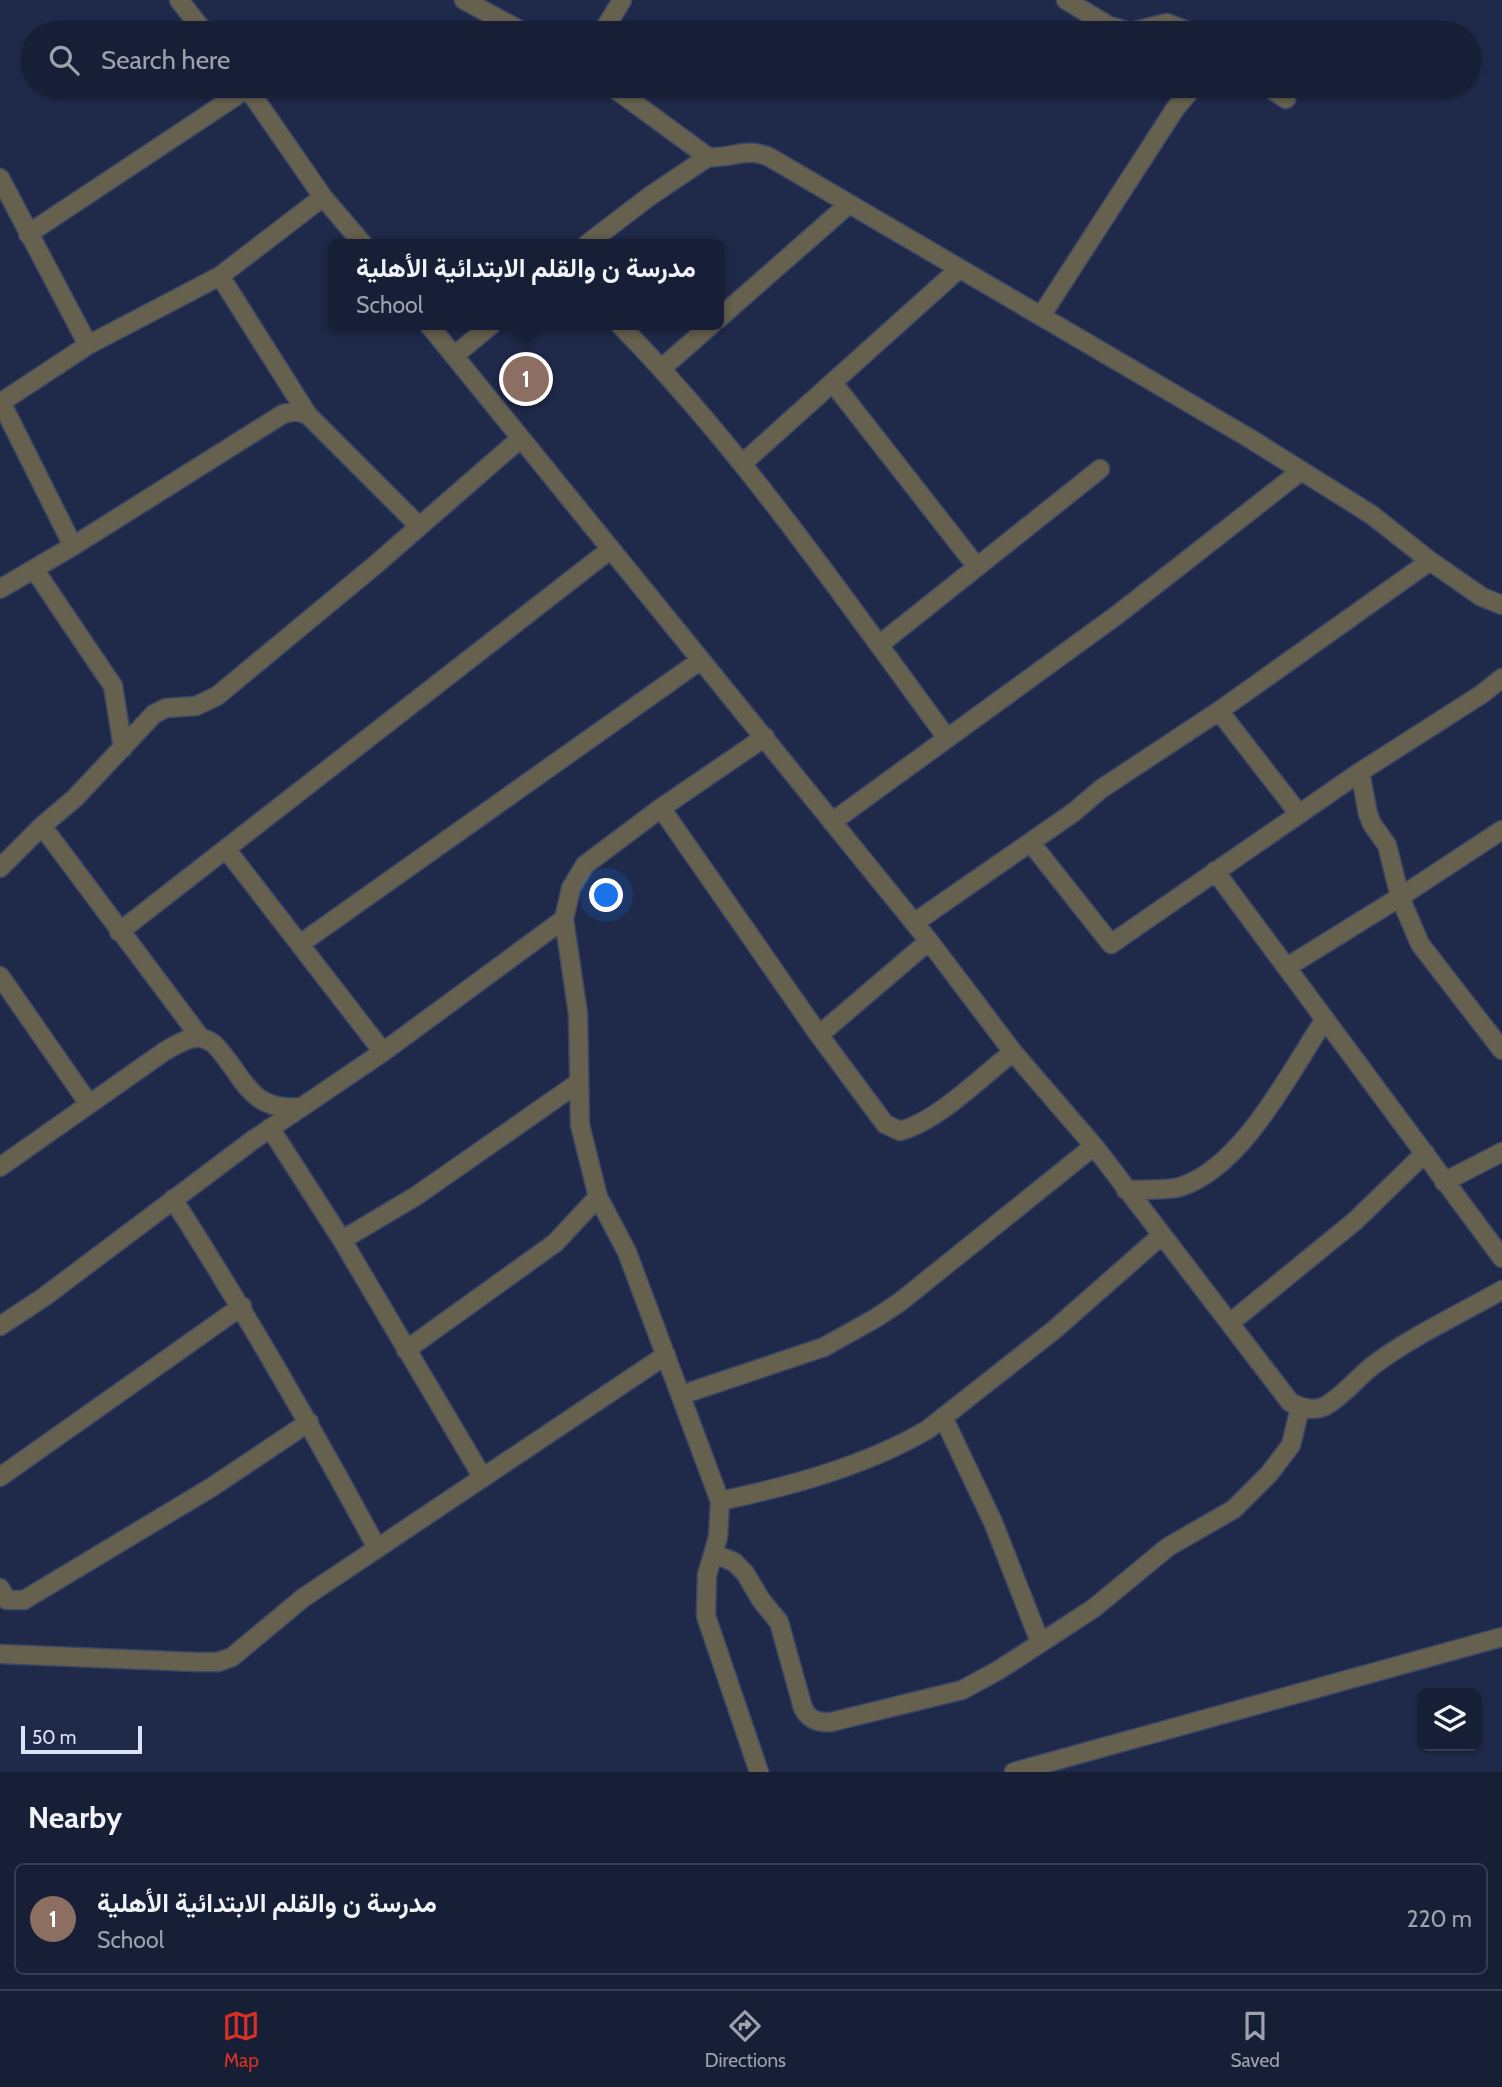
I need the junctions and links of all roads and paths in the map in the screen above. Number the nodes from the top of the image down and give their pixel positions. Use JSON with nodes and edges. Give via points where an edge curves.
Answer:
{"nodes":[{"id":1,"x":180,"y":0,"type":"edge"},
{"id":2,"x":464,"y":0,"type":"edge"},
{"id":3,"x":622,"y":0,"type":"edge"},
{"id":4,"x":1066,"y":0,"type":"edge"},
{"id":5,"x":196,"y":21,"type":"edge"},
{"id":6,"x":503,"y":21,"type":"edge"},
{"id":7,"x":609,"y":21,"type":"edge"},
{"id":8,"x":1101,"y":21,"type":"edge"},
{"id":9,"x":231,"y":98,"type":"edge"},
{"id":10,"x":255,"y":98,"type":"edge"},
{"id":11,"x":627,"y":98,"type":"edge"},
{"id":12,"x":1184,"y":98,"type":"edge"},
{"id":13,"x":708,"y":157,"type":"junction"},
{"id":14,"x":0,"y":178,"type":"edge"},
{"id":15,"x":323,"y":197,"type":"junction"},
{"id":16,"x":849,"y":204,"type":"junction"},
{"id":17,"x":28,"y":234,"type":"junction"},
{"id":18,"x":359,"y":239,"type":"edge"},
{"id":19,"x":594,"y":239,"type":"edge"},
{"id":20,"x":959,"y":269,"type":"junction"},
{"id":21,"x":220,"y":276,"type":"junction"},
{"id":22,"x":724,"y":314,"type":"edge"},
{"id":23,"x":1041,"y":316,"type":"junction"},
{"id":24,"x":433,"y":330,"type":"edge"},
{"id":25,"x":485,"y":330,"type":"edge"},
{"id":26,"x":625,"y":330,"type":"edge"},
{"id":27,"x":705,"y":330,"type":"edge"},
{"id":28,"x":88,"y":345,"type":"junction"},
{"id":29,"x":454,"y":356,"type":"junction"},
{"id":30,"x":662,"y":368,"type":"junction"},
{"id":31,"x":832,"y":383,"type":"junction"},
{"id":32,"x":1,"y":402,"type":"edge"},
{"id":33,"x":308,"y":415,"type":"junction"},
{"id":34,"x":521,"y":438,"type":"junction"},
{"id":35,"x":743,"y":463,"type":"junction"},
{"id":36,"x":1100,"y":469,"type":"dead end"},
{"id":37,"x":1301,"y":471,"type":"junction"},
{"id":38,"x":419,"y":526,"type":"junction"},
{"id":39,"x":73,"y":546,"type":"junction"},
{"id":40,"x":611,"y":549,"type":"junction"},
{"id":41,"x":1430,"y":561,"type":"junction"},
{"id":42,"x":977,"y":567,"type":"junction"},
{"id":43,"x":34,"y":569,"type":"junction"},
{"id":44,"x":0,"y":589,"type":"edge"},
{"id":45,"x":1502,"y":605,"type":"edge"},
{"id":46,"x":878,"y":645,"type":"junction"},
{"id":47,"x":701,"y":660,"type":"junction"},
{"id":48,"x":1502,"y":678,"type":"edge"},
{"id":49,"x":1219,"y":711,"type":"junction"},
{"id":50,"x":765,"y":737,"type":"junction"},
{"id":51,"x":947,"y":738,"type":"junction"},
{"id":52,"x":123,"y":748,"type":"junction"},
{"id":53,"x":1360,"y":772,"type":"junction"},
{"id":54,"x":661,"y":808,"type":"junction"},
{"id":55,"x":1299,"y":814,"type":"junction"},
{"id":56,"x":832,"y":822,"type":"junction"},
{"id":57,"x":42,"y":826,"type":"junction"},
{"id":58,"x":1502,"y":830,"type":"edge"},
{"id":59,"x":1031,"y":843,"type":"junction"},
{"id":60,"x":226,"y":849,"type":"junction"},
{"id":61,"x":0,"y":868,"type":"edge"},
{"id":62,"x":1215,"y":871,"type":"junction"},
{"id":63,"x":1400,"y":897,"type":"junction"},
{"id":64,"x":564,"y":919,"type":"junction"},
{"id":65,"x":914,"y":923,"type":"junction"},
{"id":66,"x":119,"y":932,"type":"junction"},
{"id":67,"x":929,"y":941,"type":"junction"},
{"id":68,"x":300,"y":944,"type":"junction"},
{"id":69,"x":1287,"y":967,"type":"junction"},
{"id":70,"x":0,"y":976,"type":"edge"},
{"id":71,"x":1325,"y":1019,"type":"junction"},
{"id":72,"x":819,"y":1035,"type":"junction"},
{"id":73,"x":200,"y":1037,"type":"junction"},
{"id":74,"x":1502,"y":1050,"type":"edge"},
{"id":75,"x":383,"y":1052,"type":"junction"},
{"id":76,"x":1013,"y":1052,"type":"junction"},
{"id":77,"x":578,"y":1083,"type":"junction"},
{"id":78,"x":89,"y":1104,"type":"junction"},
{"id":79,"x":302,"y":1107,"type":"junction"},
{"id":80,"x":270,"y":1128,"type":"junction"},
{"id":81,"x":1094,"y":1146,"type":"junction"},
{"id":82,"x":1502,"y":1152,"type":"edge"},
{"id":83,"x":1425,"y":1153,"type":"junction"},
{"id":84,"x":0,"y":1167,"type":"edge"},
{"id":85,"x":1444,"y":1182,"type":"junction"},
{"id":86,"x":1126,"y":1190,"type":"junction"},
{"id":87,"x":598,"y":1197,"type":"junction"},
{"id":88,"x":173,"y":1199,"type":"junction"},
{"id":89,"x":1162,"y":1235,"type":"junction"},
{"id":90,"x":342,"y":1240,"type":"junction"},
{"id":91,"x":1502,"y":1258,"type":"edge"},
{"id":92,"x":1502,"y":1290,"type":"edge"},
{"id":93,"x":242,"y":1306,"type":"junction"},
{"id":94,"x":1230,"y":1323,"type":"junction"},
{"id":95,"x":0,"y":1326,"type":"edge"},
{"id":96,"x":406,"y":1350,"type":"junction"},
{"id":97,"x":666,"y":1355,"type":"junction"},
{"id":98,"x":681,"y":1395,"type":"junction"},
{"id":99,"x":1300,"y":1408,"type":"junction"},
{"id":100,"x":943,"y":1417,"type":"junction"},
{"id":101,"x":309,"y":1422,"type":"junction"},
{"id":102,"x":0,"y":1477,"type":"edge"},
{"id":103,"x":483,"y":1478,"type":"junction"},
{"id":104,"x":720,"y":1501,"type":"junction"},
{"id":105,"x":377,"y":1548,"type":"junction"},
{"id":106,"x":715,"y":1554,"type":"junction"},
{"id":107,"x":0,"y":1588,"type":"edge"},
{"id":108,"x":1502,"y":1637,"type":"edge"},
{"id":109,"x":1040,"y":1642,"type":"junction"},
{"id":110,"x":0,"y":1654,"type":"edge"},
{"id":111,"x":759,"y":1772,"type":"edge"},
{"id":112,"x":1014,"y":1772,"type":"edge"}],
"edges":[{"from":1,"to":5,"type":"street"},
{"from":2,"to":6,"type":"street"},
{"from":3,"to":7,"type":"street"},
{"from":4,"to":8,"type":"street"},
{"from":9,"to":17,"type":"street"},
{"from":10,"to":15,"type":"street"},
{"from":11,"to":13,"type":"street"},
{"from":12,"to":23,"type":"street"},
{"from":13,"to":16,"type":"street","via":[[758,153]]},
{"from":13,"to":19,"type":"street"},
{"from":14,"to":17,"type":"street"},
{"from":15,"to":18,"type":"street"},
{"from":15,"to":21,"type":"street"},
{"from":16,"to":20,"type":"street"},
{"from":16,"to":22,"type":"street"},
{"from":17,"to":28,"type":"street"},
{"from":20,"to":23,"type":"street"},
{"from":20,"to":31,"type":"street"},
{"from":21,"to":28,"type":"street"},
{"from":21,"to":33,"type":"street"},
{"from":23,"to":37,"type":"street"},
{"from":24,"to":29,"type":"street"},
{"from":25,"to":29,"type":"street"},
{"from":26,"to":30,"type":"street"},
{"from":27,"to":30,"type":"street"},
{"from":28,"to":32,"type":"street"},
{"from":29,"to":34,"type":"street"},
{"from":30,"to":35,"type":"street"},
{"from":31,"to":35,"type":"street"},
{"from":31,"to":42,"type":"street"},
{"from":32,"to":39,"type":"street"},
{"from":33,"to":38,"type":"street"},
{"from":33,"to":39,"type":"street","via":[[283,414]]},
{"from":34,"to":38,"type":"street"},
{"from":34,"to":40,"type":"street"},
{"from":35,"to":46,"type":"street"},
{"from":36,"to":42,"type":"street"},
{"from":37,"to":41,"type":"street","via":[[1372,515]]},
{"from":37,"to":51,"type":"street","via":[[1117,615]]},
{"from":38,"to":52,"type":"street","via":[[217,696],[196,706],[159,710]]},
{"from":39,"to":43,"type":"street"},
{"from":40,"to":47,"type":"street"},
{"from":40,"to":60,"type":"street"},
{"from":41,"to":45,"type":"street","via":[[1482,597]]},
{"from":41,"to":49,"type":"street"},
{"from":42,"to":46,"type":"street"},
{"from":43,"to":44,"type":"street"},
{"from":43,"to":52,"type":"street","via":[[113,686]]},
{"from":46,"to":51,"type":"street"},
{"from":47,"to":50,"type":"street"},
{"from":47,"to":68,"type":"street"},
{"from":48,"to":53,"type":"street"},
{"from":49,"to":55,"type":"street"},
{"from":49,"to":59,"type":"street","via":[[1101,789]]},
{"from":50,"to":54,"type":"street"},
{"from":50,"to":56,"type":"street"},
{"from":51,"to":56,"type":"street"},
{"from":52,"to":57,"type":"street"},
{"from":53,"to":55,"type":"street"},
{"from":53,"to":63,"type":"street","via":[[1368,814],[1387,845]]},
{"from":54,"to":64,"type":"street","via":[[585,865],[570,888]]},
{"from":54,"to":72,"type":"street"},
{"from":55,"to":62,"type":"street"},
{"from":56,"to":65,"type":"street"},
{"from":57,"to":61,"type":"street"},
{"from":57,"to":66,"type":"street"},
{"from":58,"to":63,"type":"street"},
{"from":59,"to":62,"type":"street","via":[[1111,944]]},
{"from":59,"to":65,"type":"street"},
{"from":60,"to":66,"type":"street"},
{"from":60,"to":68,"type":"street"},
{"from":62,"to":69,"type":"street"},
{"from":63,"to":69,"type":"street"},
{"from":63,"to":74,"type":"street","via":[[1420,944]]},
{"from":64,"to":75,"type":"street"},
{"from":64,"to":77,"type":"street","via":[[578,1014]]},
{"from":65,"to":67,"type":"street"},
{"from":66,"to":73,"type":"street"},
{"from":67,"to":72,"type":"street"},
{"from":67,"to":76,"type":"street"},
{"from":68,"to":75,"type":"street"},
{"from":69,"to":71,"type":"street"},
{"from":70,"to":78,"type":"street"},
{"from":71,"to":83,"type":"street"},
{"from":71,"to":86,"type":"street","via":[[1247,1139],[1213,1169],[1179,1187]]},
{"from":72,"to":76,"type":"street","via":[[873,1110],[885,1124],[900,1131],[930,1118]]},
{"from":73,"to":78,"type":"street","via":[[179,1043]]},
{"from":73,"to":79,"type":"street","via":[[222,1052],[263,1102],[279,1108]]},
{"from":75,"to":79,"type":"street"},
{"from":76,"to":81,"type":"street"},
{"from":77,"to":87,"type":"street","via":[[580,1125]]},
{"from":77,"to":90,"type":"street","via":[[416,1196]]},
{"from":78,"to":84,"type":"street"},
{"from":79,"to":80,"type":"street"},
{"from":80,"to":88,"type":"street"},
{"from":80,"to":90,"type":"street"},
{"from":81,"to":86,"type":"street"},
{"from":81,"to":98,"type":"street","via":[[876,1318],[824,1347]]},
{"from":82,"to":85,"type":"street"},
{"from":83,"to":85,"type":"street"},
{"from":83,"to":94,"type":"street","via":[[1356,1221]]},
{"from":85,"to":91,"type":"street"},
{"from":86,"to":89,"type":"street"},
{"from":87,"to":96,"type":"street","via":[[555,1243]]},
{"from":87,"to":97,"type":"street","via":[[627,1252]]},
{"from":88,"to":93,"type":"street"},
{"from":88,"to":95,"type":"street"},
{"from":89,"to":94,"type":"street"},
{"from":89,"to":100,"type":"street","via":[[1054,1331]]},
{"from":90,"to":96,"type":"street"},
{"from":92,"to":99,"type":"street","via":[[1397,1349],[1325,1406]]},
{"from":93,"to":101,"type":"street"},
{"from":93,"to":102,"type":"street"},
{"from":94,"to":99,"type":"street","via":[[1290,1402]]},
{"from":96,"to":103,"type":"street"},
{"from":97,"to":98,"type":"street"},
{"from":97,"to":103,"type":"street"},
{"from":98,"to":104,"type":"street"},
{"from":99,"to":109,"type":"street","via":[[1291,1445],[1234,1509],[1168,1547],[1094,1608]]},
{"from":100,"to":104,"type":"street","via":[[905,1443],[870,1457],[775,1490]]},
{"from":100,"to":109,"type":"street","via":[[1008,1556]]},
{"from":101,"to":105,"type":"street"},
{"from":101,"to":107,"type":"street","via":[[24,1601],[7,1600]]},
{"from":103,"to":105,"type":"street"},
{"from":104,"to":106,"type":"street"},
{"from":105,"to":110,"type":"street","via":[[223,1661]]},
{"from":106,"to":109,"type":"street","via":[[745,1573],[779,1622],[803,1708],[817,1722],[962,1690]]},
{"from":106,"to":111,"type":"street","via":[[707,1574],[706,1616]]},
{"from":108,"to":112,"type":"street"}]}
